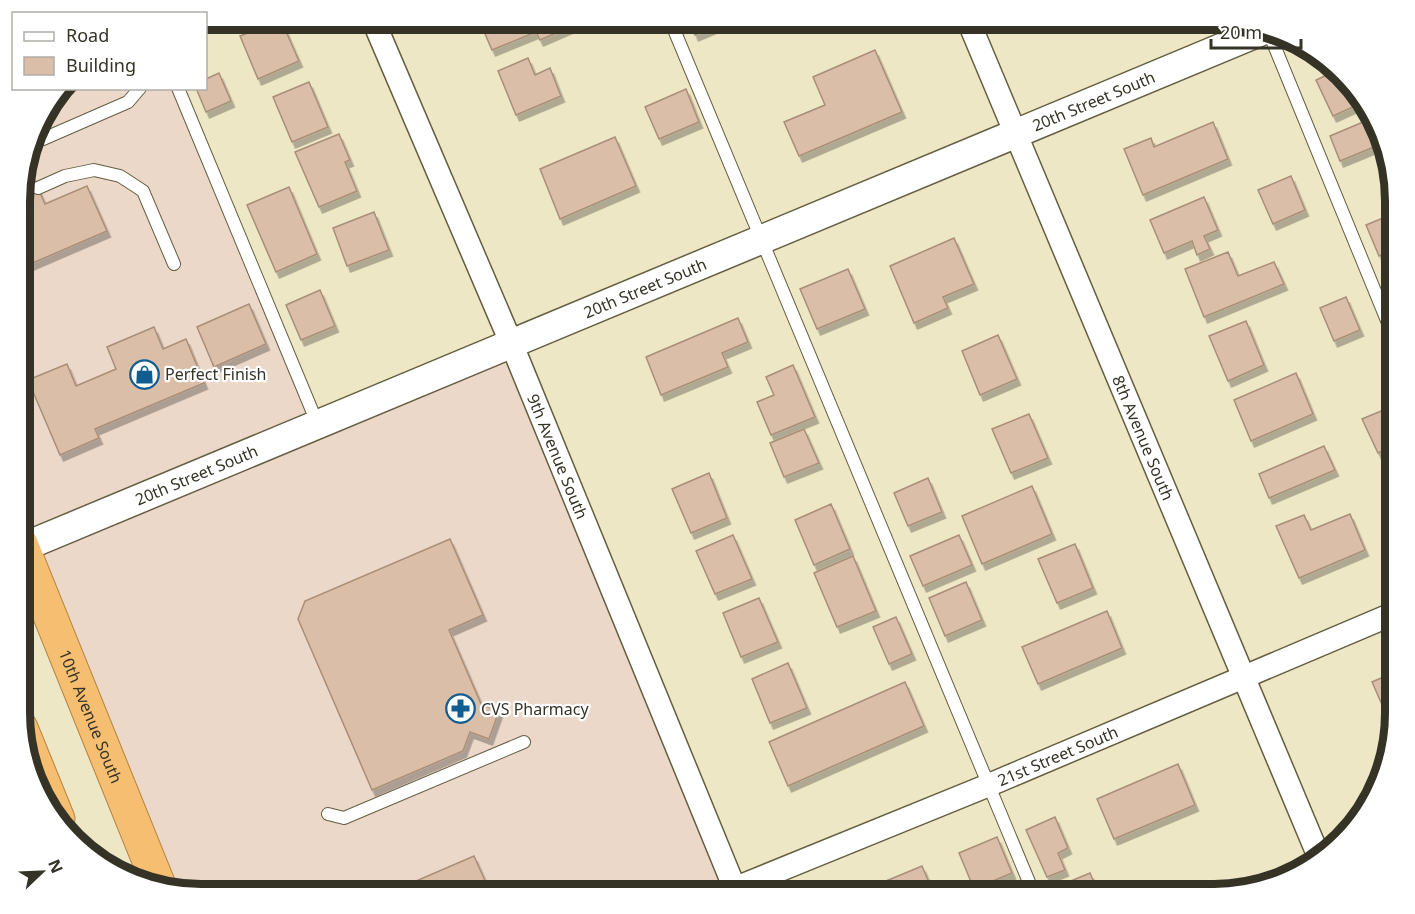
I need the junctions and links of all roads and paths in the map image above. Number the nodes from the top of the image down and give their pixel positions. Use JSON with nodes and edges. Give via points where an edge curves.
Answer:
{"nodes":[{"id":1,"x":378,"y":30,"type":"edge"},
{"id":2,"x":674,"y":30,"type":"edge"},
{"id":3,"x":972,"y":30,"type":"edge"},
{"id":4,"x":1254,"y":35,"type":"edge"},
{"id":5,"x":1273,"y":41,"type":"edge"},
{"id":6,"x":138,"y":90,"type":"edge"},
{"id":7,"x":179,"y":90,"type":"edge"},
{"id":8,"x":1016,"y":134,"type":"junction"},
{"id":9,"x":43,"y":139,"type":"dead end"},
{"id":10,"x":38,"y":188,"type":"dead end"},
{"id":11,"x":762,"y":241,"type":"junction"},
{"id":12,"x":174,"y":264,"type":"dead end"},
{"id":13,"x":1385,"y":316,"type":"edge"},
{"id":14,"x":512,"y":345,"type":"junction"},
{"id":15,"x":318,"y":424,"type":"junction"},
{"id":16,"x":30,"y":542,"type":"edge"},
{"id":17,"x":30,"y":568,"type":"edge"},
{"id":18,"x":1385,"y":617,"type":"edge"},
{"id":19,"x":1244,"y":675,"type":"junction"},
{"id":20,"x":524,"y":742,"type":"dead end"},
{"id":21,"x":989,"y":785,"type":"junction"},
{"id":22,"x":328,"y":814,"type":"dead end"},
{"id":23,"x":1315,"y":851,"type":"edge"},
{"id":24,"x":156,"y":878,"type":"edge"},
{"id":25,"x":728,"y":884,"type":"edge"},
{"id":26,"x":750,"y":884,"type":"edge"},
{"id":27,"x":1030,"y":884,"type":"edge"}],
"edges":[{"from":1,"to":14,"type":"street","name":"9th Avenue South"},
{"from":2,"to":11,"type":"lane"},
{"from":3,"to":8,"type":"street","name":"8th Avenue South"},
{"from":4,"to":8,"type":"street","name":"20th Street South"},
{"from":5,"to":13,"type":"lane"},
{"from":6,"to":9,"type":"lane","via":[[128,102]]},
{"from":7,"to":15,"type":"lane"},
{"from":8,"to":11,"type":"street","name":"20th Street South"},
{"from":8,"to":19,"type":"street","name":"8th Avenue South"},
{"from":10,"to":12,"type":"lane","via":[[94,170],[120,176],[143,191]]},
{"from":11,"to":14,"type":"street","name":"20th Street South"},
{"from":11,"to":21,"type":"lane"},
{"from":14,"to":15,"type":"street","name":"20th Street South"},
{"from":14,"to":25,"type":"street","name":"9th Avenue South"},
{"from":15,"to":16,"type":"street","name":"20th Street South"},
{"from":17,"to":24,"type":"highway","name":"10th Avenue South"},
{"from":18,"to":19,"type":"street","name":"21st Street South"},
{"from":19,"to":21,"type":"street","name":"21st Street South"},
{"from":19,"to":23,"type":"street","name":"8th Avenue South"},
{"from":20,"to":22,"type":"lane","via":[[344,819]]},
{"from":21,"to":26,"type":"street","name":"21st Street South"},
{"from":21,"to":27,"type":"lane"}]}
